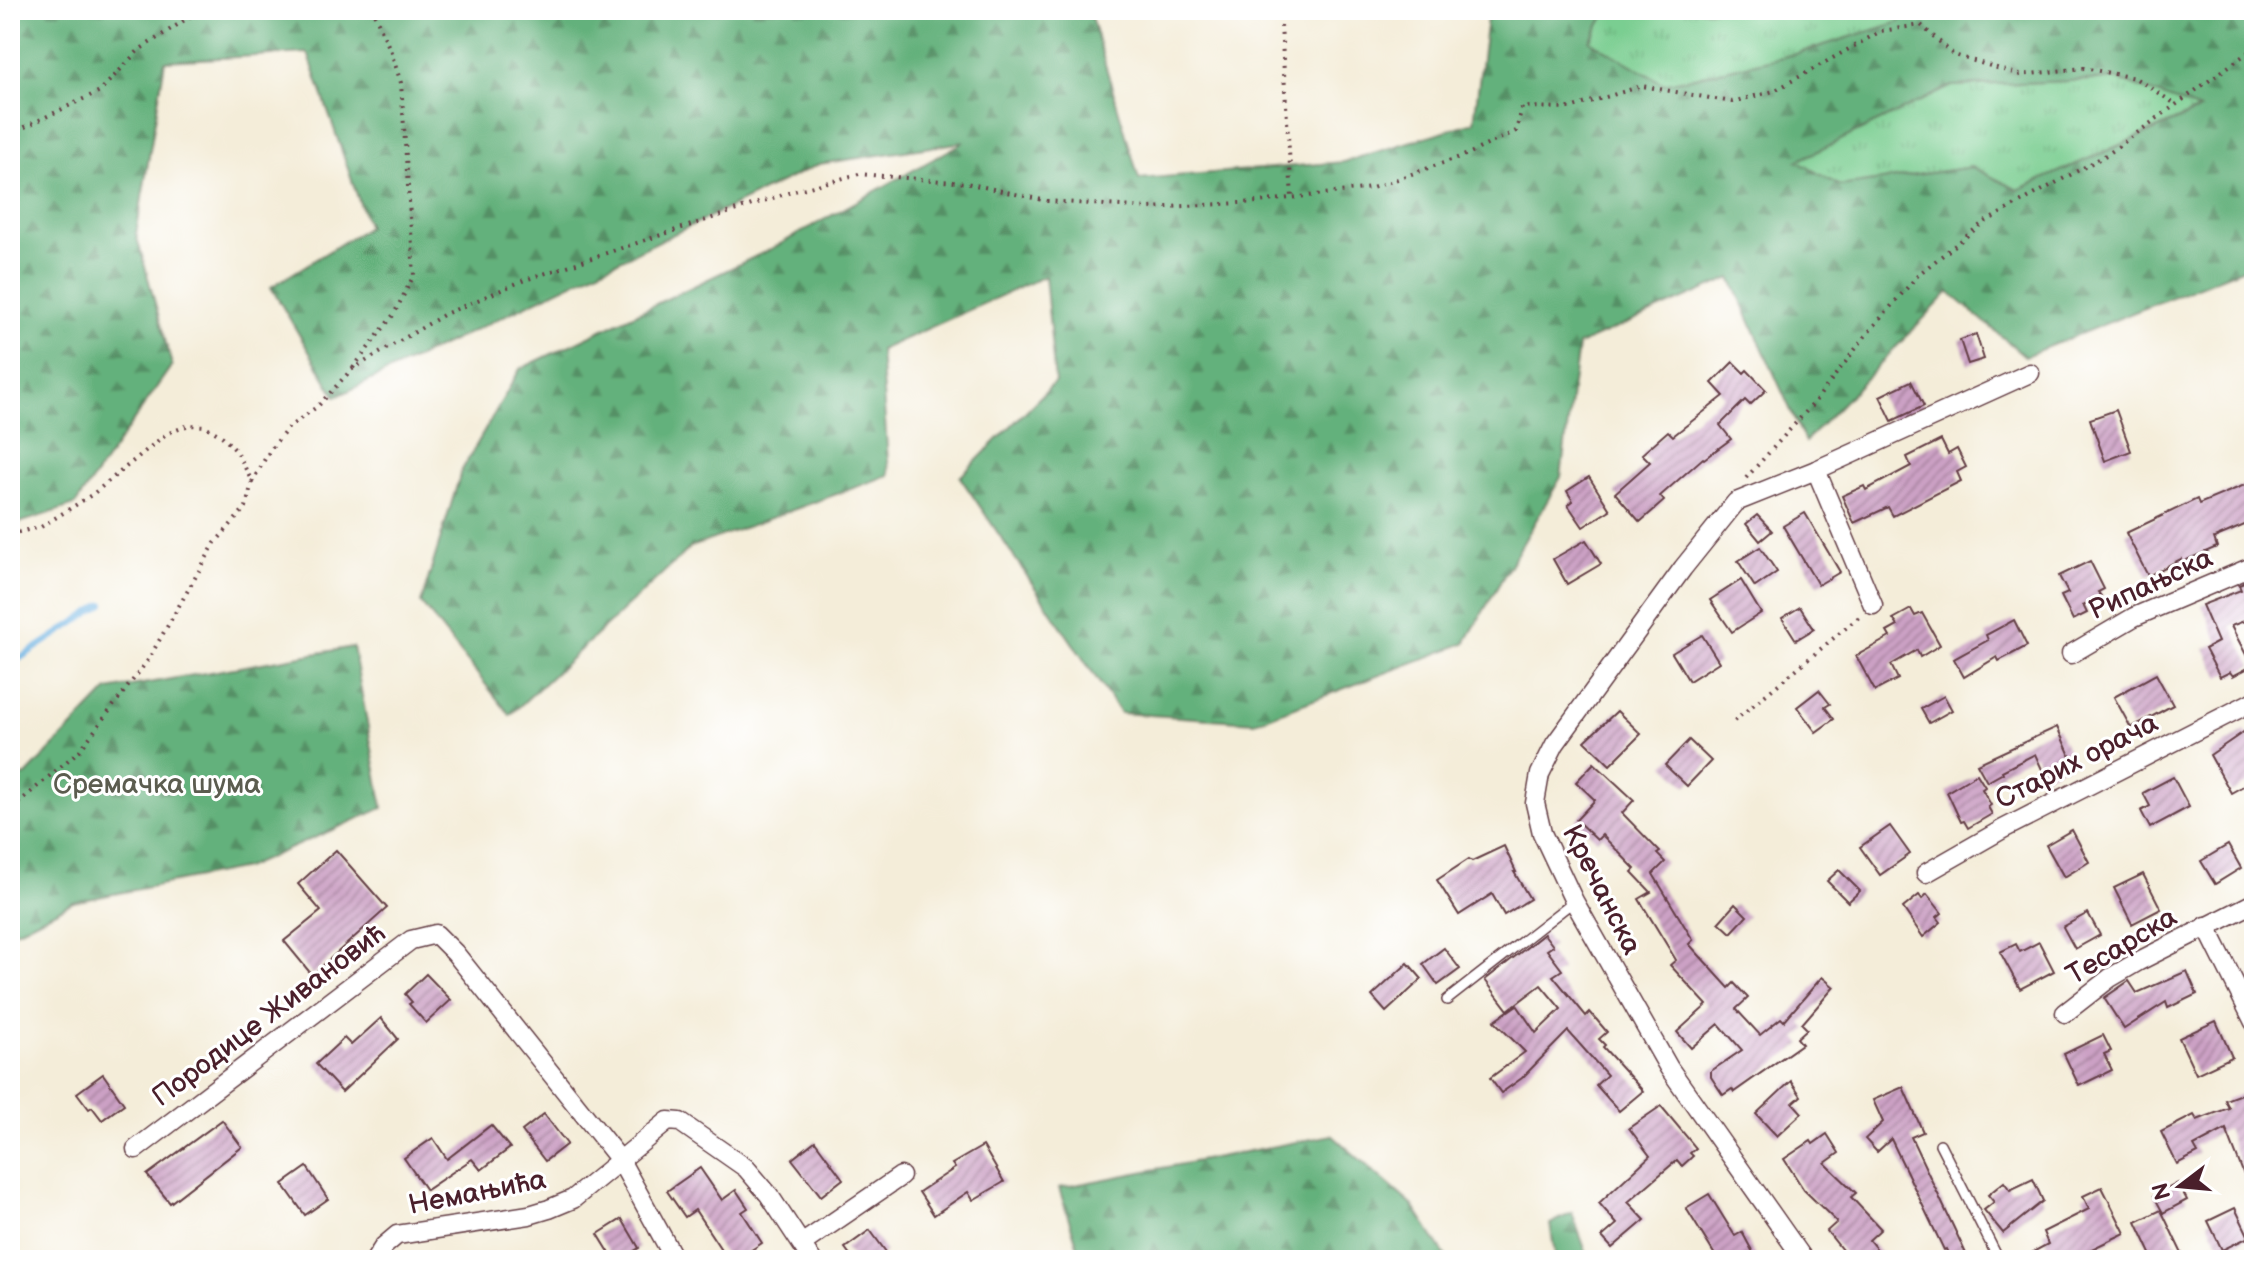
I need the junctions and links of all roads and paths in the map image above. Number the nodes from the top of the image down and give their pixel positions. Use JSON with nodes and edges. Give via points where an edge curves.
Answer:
{"nodes":[{"id":1,"x":200,"y":10,"type":"edge"},
{"id":2,"x":370,"y":10,"type":"edge"},
{"id":3,"x":1280,"y":10,"type":"edge"},
{"id":4,"x":2254,"y":48,"type":"edge"},
{"id":5,"x":2177,"y":105,"type":"junction"},
{"id":6,"x":10,"y":134,"type":"edge"},
{"id":7,"x":1292,"y":198,"type":"junction"},
{"id":8,"x":351,"y":370,"type":"junction"},
{"id":9,"x":2030,"y":373,"type":"dead end"},
{"id":10,"x":1816,"y":470,"type":"junction"},
{"id":11,"x":252,"y":482,"type":"junction"},
{"id":12,"x":1736,"y":502,"type":"junction"},
{"id":13,"x":10,"y":534,"type":"edge"},
{"id":14,"x":2254,"y":566,"type":"edge"},
{"id":15,"x":1873,"y":605,"type":"joint"},
{"id":16,"x":2071,"y":654,"type":"dead end"},
{"id":17,"x":2254,"y":701,"type":"edge"},
{"id":18,"x":1734,"y":721,"type":"dead end"},
{"id":19,"x":10,"y":810,"type":"edge"},
{"id":20,"x":1926,"y":873,"type":"dead end"},
{"id":21,"x":1574,"y":901,"type":"junction"},
{"id":22,"x":2254,"y":903,"type":"edge"},
{"id":23,"x":2206,"y":926,"type":"junction"},
{"id":24,"x":1447,"y":1000,"type":"dead end"},
{"id":25,"x":2065,"y":1013,"type":"dead end"},
{"id":26,"x":2254,"y":1022,"type":"edge"},
{"id":27,"x":1940,"y":1144,"type":"dead end"},
{"id":28,"x":136,"y":1149,"type":"dead end"},
{"id":29,"x":620,"y":1160,"type":"junction"},
{"id":30,"x":901,"y":1176,"type":"dead end"},
{"id":31,"x":807,"y":1252,"type":"edge"},
{"id":32,"x":375,"y":1260,"type":"edge"},
{"id":33,"x":675,"y":1260,"type":"edge"},
{"id":34,"x":1804,"y":1260,"type":"edge"},
{"id":35,"x":1999,"y":1260,"type":"edge"}],
"edges":[{"from":1,"to":6,"type":"path","via":[[139,50],[100,91]]},
{"from":2,"to":8,"type":"path","via":[[401,83],[414,275],[394,314]]},
{"from":3,"to":7,"type":"path"},
{"from":4,"to":5,"type":"path"},
{"from":5,"to":7,"type":"path","via":[[2135,78],[2084,68],[2020,75],[1954,55],[1921,25],[1881,31],[1774,91],[1732,102],[1642,86],[1570,108],[1522,107],[1516,131],[1468,154],[1372,188]]},
{"from":5,"to":12,"type":"path","via":[[2108,154],[1983,223],[1919,274],[1745,479]]},
{"from":7,"to":8,"type":"path","via":[[1150,208],[1047,201],[966,183],[859,174],[522,281],[445,314]]},
{"from":8,"to":11,"type":"path","via":[[318,406],[289,427]]},
{"from":9,"to":10,"type":"street"},
{"from":10,"to":12,"type":"street"},
{"from":10,"to":15,"type":"street"},
{"from":11,"to":13,"type":"path","via":[[223,437],[205,426],[189,425],[166,434],[93,494],[41,527]]},
{"from":11,"to":19,"type":"path","via":[[246,507],[215,543],[139,671],[80,750]]},
{"from":12,"to":21,"type":"street","name":"Кречанска","via":[[1623,647],[1540,774],[1535,803],[1542,833]]},
{"from":14,"to":16,"type":"street","name":"Рипањска","via":[[2134,617]]},
{"from":15,"to":18,"type":"path"},
{"from":17,"to":20,"type":"street","name":"Старих орача"},
{"from":21,"to":24,"type":"lane"},
{"from":21,"to":34,"type":"street","name":"Кречанска","via":[[1669,1068]]},
{"from":22,"to":23,"type":"street","name":"Тесарска"},
{"from":23,"to":25,"type":"street","name":"Тесарска","via":[[2110,978]]},
{"from":23,"to":26,"type":"street","name":"Тесарска"},
{"from":27,"to":35,"type":"lane"},
{"from":28,"to":29,"type":"street","name":"Породице Живановић","via":[[411,940],[436,934]]},
{"from":29,"to":31,"type":"street","name":"Немањића","via":[[668,1121],[680,1122],[746,1168]]},
{"from":29,"to":32,"type":"street","name":"Немањића","via":[[573,1199],[549,1209],[397,1235]]},
{"from":29,"to":33,"type":"street"},
{"from":30,"to":31,"type":"street"}]}
